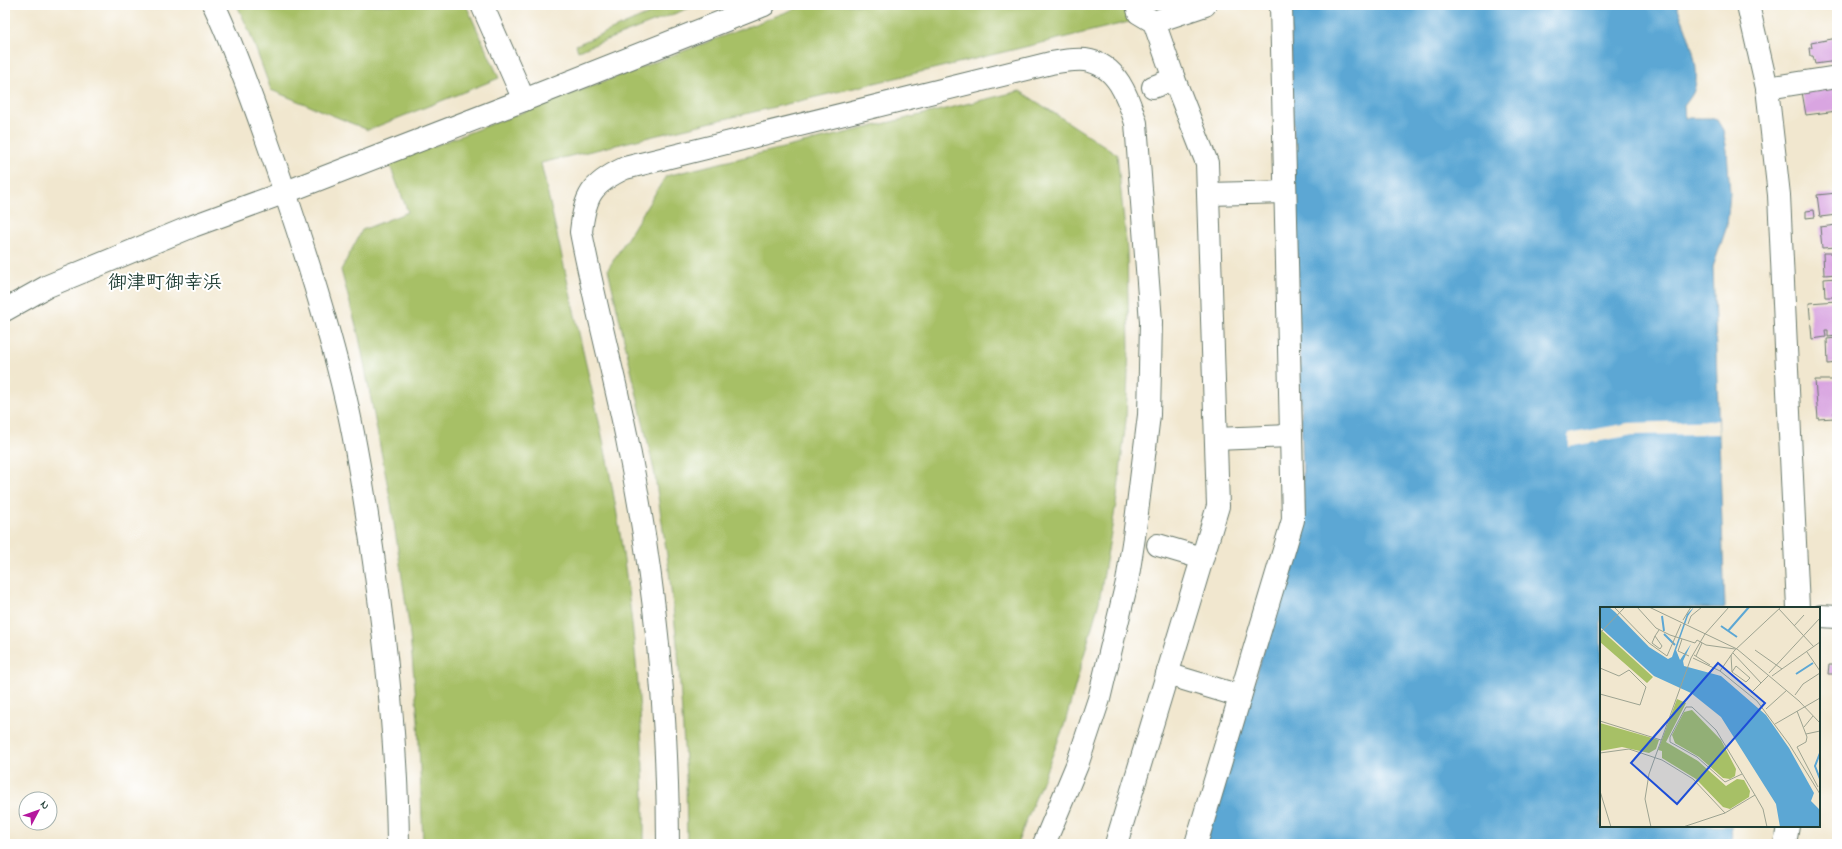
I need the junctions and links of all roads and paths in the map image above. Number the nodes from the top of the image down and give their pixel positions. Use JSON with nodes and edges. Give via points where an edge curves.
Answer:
{"nodes":[{"id":1,"x":214,"y":5,"type":"edge"},
{"id":2,"x":482,"y":5,"type":"edge"},
{"id":3,"x":764,"y":5,"type":"edge"},
{"id":4,"x":1137,"y":5,"type":"edge"},
{"id":5,"x":1205,"y":5,"type":"edge"},
{"id":6,"x":1280,"y":5,"type":"edge"},
{"id":7,"x":1750,"y":7,"type":"edge"},
{"id":8,"x":1154,"y":22,"type":"junction"},
{"id":9,"x":1837,"y":77,"type":"edge"},
{"id":10,"x":1174,"y":79,"type":"junction"},
{"id":11,"x":1153,"y":87,"type":"dead end"},
{"id":12,"x":1767,"y":88,"type":"junction"},
{"id":13,"x":524,"y":100,"type":"junction"},
{"id":14,"x":286,"y":192,"type":"junction"},
{"id":15,"x":1285,"y":192,"type":"junction"},
{"id":16,"x":1209,"y":194,"type":"junction"},
{"id":17,"x":5,"y":310,"type":"edge"},
{"id":18,"x":1291,"y":436,"type":"junction"},
{"id":19,"x":1216,"y":439,"type":"junction"},
{"id":20,"x":1158,"y":545,"type":"dead end"},
{"id":21,"x":1202,"y":558,"type":"junction"},
{"id":22,"x":1798,"y":607,"type":"edge"},
{"id":23,"x":1167,"y":674,"type":"junction"},
{"id":24,"x":1240,"y":696,"type":"junction"},
{"id":25,"x":1788,"y":827,"type":"edge"},
{"id":26,"x":398,"y":844,"type":"edge"},
{"id":27,"x":668,"y":844,"type":"edge"},
{"id":28,"x":1044,"y":844,"type":"edge"},
{"id":29,"x":1116,"y":844,"type":"edge"},
{"id":30,"x":1196,"y":844,"type":"edge"},
{"id":31,"x":1785,"y":844,"type":"edge"}],
"edges":[{"from":1,"to":14,"type":"street","via":[[227,33]]},
{"from":2,"to":13,"type":"street"},
{"from":3,"to":13,"type":"street"},
{"from":4,"to":8,"type":"street","via":[[1139,12]]},
{"from":5,"to":8,"type":"street"},
{"from":6,"to":15,"type":"street"},
{"from":7,"to":12,"type":"street"},
{"from":8,"to":10,"type":"street"},
{"from":9,"to":12,"type":"street"},
{"from":10,"to":11,"type":"street"},
{"from":10,"to":16,"type":"street","via":[[1206,163]]},
{"from":12,"to":22,"type":"street","via":[[1779,195]]},
{"from":13,"to":14,"type":"street"},
{"from":14,"to":17,"type":"street","via":[[193,226],[48,286]]},
{"from":14,"to":26,"type":"street","via":[[323,309],[358,457],[390,689]]},
{"from":15,"to":16,"type":"street"},
{"from":15,"to":18,"type":"street"},
{"from":16,"to":19,"type":"street"},
{"from":18,"to":19,"type":"street"},
{"from":18,"to":24,"type":"street","via":[[1293,520]]},
{"from":19,"to":21,"type":"street","via":[[1218,506]]},
{"from":20,"to":21,"type":"street"},
{"from":21,"to":23,"type":"street"},
{"from":23,"to":24,"type":"street"},
{"from":23,"to":29,"type":"street"},
{"from":24,"to":30,"type":"street"},
{"from":25,"to":31,"type":"street"},
{"from":27,"to":28,"type":"street","via":[[665,722],[657,631],[645,537],[627,438],[581,232],[587,199],[600,182],[625,168],[1051,63],[1084,60],[1097,63],[1117,80],[1127,96],[1136,123],[1151,322],[1149,415],[1127,582],[1113,643],[1099,699]]}]}
